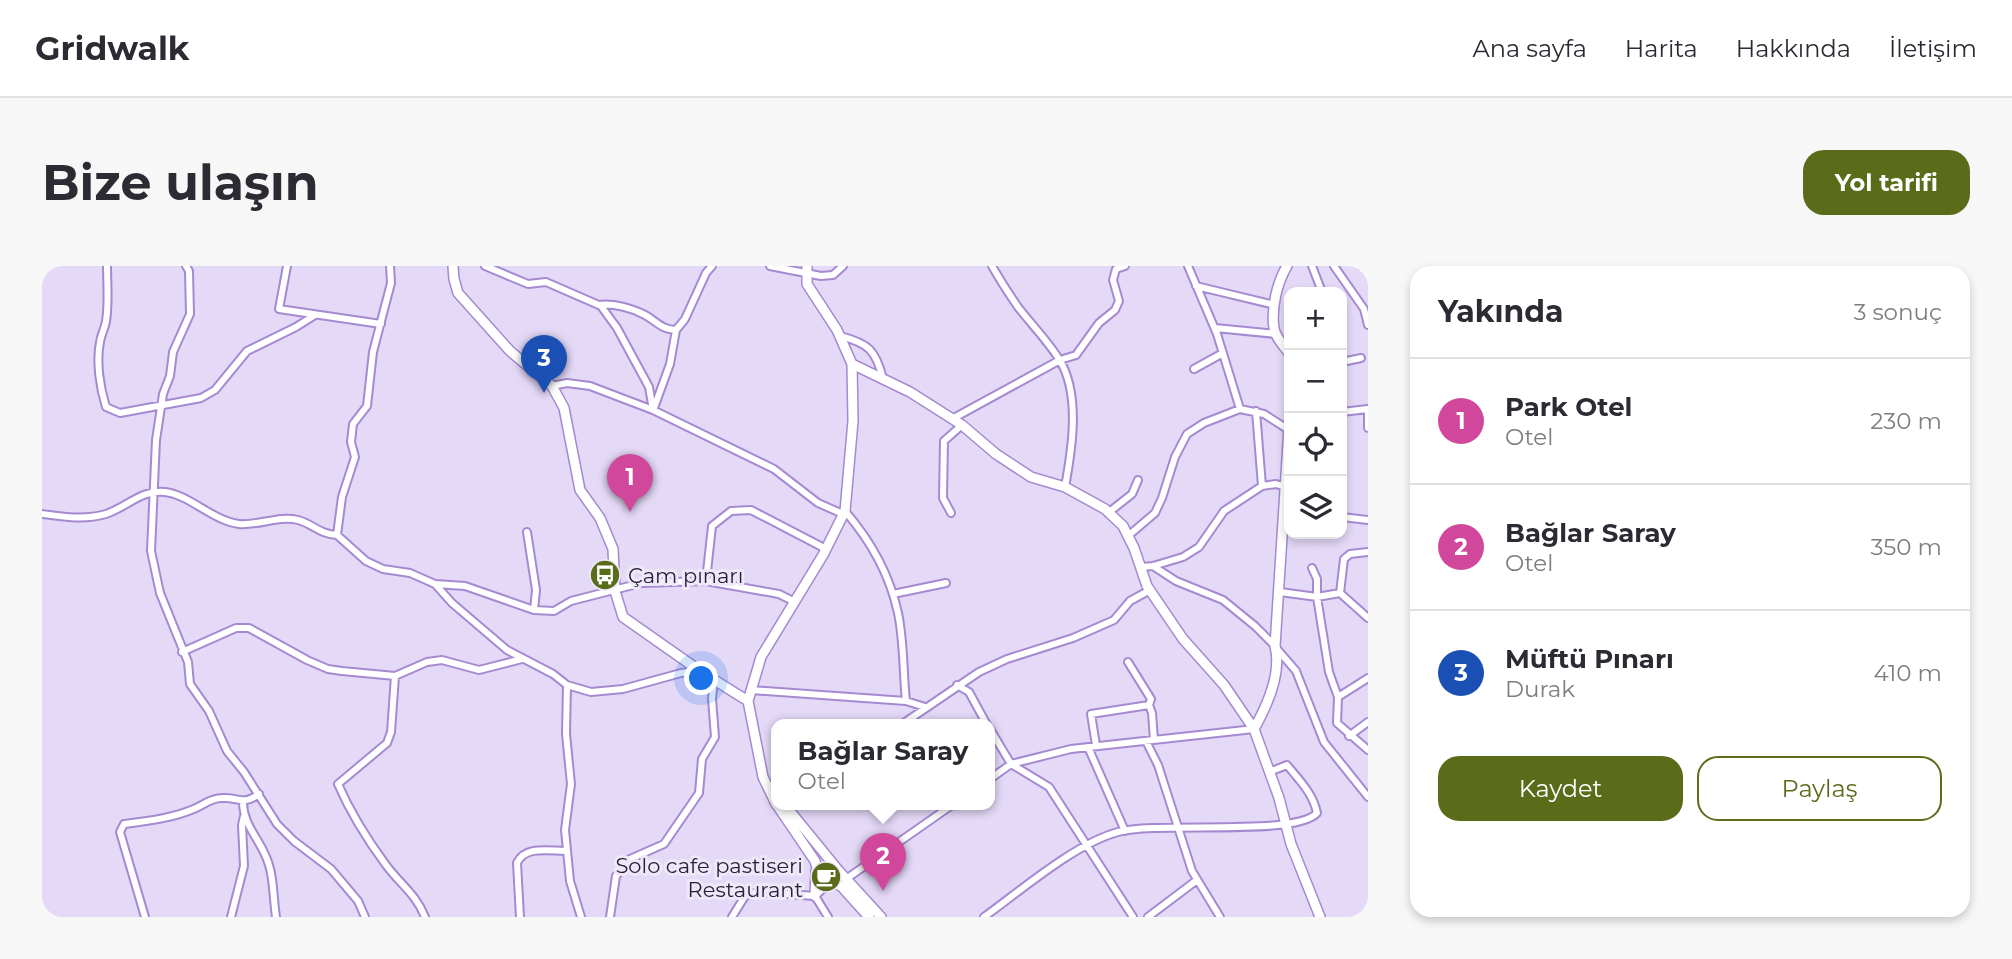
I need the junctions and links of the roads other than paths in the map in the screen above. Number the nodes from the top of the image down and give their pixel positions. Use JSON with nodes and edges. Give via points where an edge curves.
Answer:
{"nodes":[{"id":1,"x":107,"y":266,"type":"edge"},
{"id":2,"x":186,"y":266,"type":"edge"},
{"id":3,"x":287,"y":266,"type":"edge"},
{"id":4,"x":390,"y":266,"type":"edge"},
{"id":5,"x":444,"y":266,"type":"edge"},
{"id":6,"x":453,"y":266,"type":"edge"},
{"id":7,"x":485,"y":266,"type":"edge"},
{"id":8,"x":712,"y":266,"type":"edge"},
{"id":9,"x":770,"y":266,"type":"edge"},
{"id":10,"x":843,"y":266,"type":"edge"},
{"id":11,"x":992,"y":266,"type":"edge"},
{"id":12,"x":1125,"y":266,"type":"edge"},
{"id":13,"x":1188,"y":266,"type":"edge"},
{"id":14,"x":1287,"y":266,"type":"edge"},
{"id":15,"x":1312,"y":266,"type":"edge"},
{"id":16,"x":1334,"y":266,"type":"edge"},
{"id":17,"x":807,"y":270,"type":"edge"},
{"id":18,"x":454,"y":279,"type":"junction"},
{"id":19,"x":1196,"y":286,"type":"junction"},
{"id":20,"x":1320,"y":287,"type":"edge"},
{"id":21,"x":599,"y":305,"type":"junction"},
{"id":22,"x":1275,"y":305,"type":"junction"},
{"id":23,"x":315,"y":314,"type":"junction"},
{"id":24,"x":381,"y":324,"type":"junction"},
{"id":25,"x":1368,"y":326,"type":"edge"},
{"id":26,"x":1215,"y":328,"type":"junction"},
{"id":27,"x":676,"y":330,"type":"junction"},
{"id":28,"x":1276,"y":334,"type":"junction"},
{"id":29,"x":840,"y":336,"type":"junction"},
{"id":30,"x":1287,"y":350,"type":"edge"},
{"id":31,"x":1223,"y":354,"type":"junction"},
{"id":32,"x":1361,"y":358,"type":"dead end"},
{"id":33,"x":1060,"y":360,"type":"junction"},
{"id":34,"x":1347,"y":361,"type":"edge"},
{"id":35,"x":852,"y":364,"type":"junction"},
{"id":36,"x":1194,"y":369,"type":"dead end"},
{"id":37,"x":884,"y":381,"type":"junction"},
{"id":38,"x":552,"y":386,"type":"junction"},
{"id":39,"x":161,"y":405,"type":"junction"},
{"id":40,"x":1240,"y":409,"type":"junction"},
{"id":41,"x":653,"y":410,"type":"junction"},
{"id":42,"x":1256,"y":411,"type":"junction"},
{"id":43,"x":1368,"y":411,"type":"edge"},
{"id":44,"x":1347,"y":412,"type":"edge"},
{"id":45,"x":952,"y":419,"type":"junction"},
{"id":46,"x":962,"y":425,"type":"junction"},
{"id":47,"x":1284,"y":426,"type":"edge"},
{"id":48,"x":1368,"y":428,"type":"edge"},
{"id":49,"x":1138,"y":480,"type":"dead end"},
{"id":50,"x":1262,"y":486,"type":"junction"},
{"id":51,"x":1065,"y":487,"type":"junction"},
{"id":52,"x":1284,"y":487,"type":"edge"},
{"id":53,"x":154,"y":492,"type":"junction"},
{"id":54,"x":844,"y":513,"type":"junction"},
{"id":55,"x":951,"y":513,"type":"dead end"},
{"id":56,"x":1108,"y":513,"type":"junction"},
{"id":57,"x":42,"y":514,"type":"edge"},
{"id":58,"x":1347,"y":518,"type":"edge"},
{"id":59,"x":1368,"y":520,"type":"edge"},
{"id":60,"x":527,"y":533,"type":"dead end"},
{"id":61,"x":337,"y":535,"type":"junction"},
{"id":62,"x":1128,"y":536,"type":"junction"},
{"id":63,"x":1284,"y":539,"type":"edge"},
{"id":64,"x":826,"y":550,"type":"junction"},
{"id":65,"x":1368,"y":552,"type":"edge"},
{"id":66,"x":1153,"y":566,"type":"junction"},
{"id":67,"x":1141,"y":567,"type":"junction"},
{"id":68,"x":1312,"y":568,"type":"dead end"},
{"id":69,"x":706,"y":581,"type":"junction"},
{"id":70,"x":946,"y":583,"type":"dead end"},
{"id":71,"x":435,"y":584,"type":"junction"},
{"id":72,"x":1150,"y":590,"type":"junction"},
{"id":73,"x":615,"y":591,"type":"junction"},
{"id":74,"x":1280,"y":592,"type":"junction"},
{"id":75,"x":1340,"y":593,"type":"junction"},
{"id":76,"x":893,"y":594,"type":"junction"},
{"id":77,"x":1317,"y":597,"type":"junction"},
{"id":78,"x":795,"y":602,"type":"junction"},
{"id":79,"x":534,"y":610,"type":"junction"},
{"id":80,"x":1368,"y":618,"type":"edge"},
{"id":81,"x":1276,"y":648,"type":"junction"},
{"id":82,"x":182,"y":652,"type":"junction"},
{"id":83,"x":523,"y":659,"type":"junction"},
{"id":84,"x":1128,"y":662,"type":"dead end"},
{"id":85,"x":700,"y":671,"type":"junction"},
{"id":86,"x":395,"y":676,"type":"junction"},
{"id":87,"x":1368,"y":678,"type":"edge"},
{"id":88,"x":714,"y":680,"type":"junction"},
{"id":89,"x":567,"y":685,"type":"junction"},
{"id":90,"x":957,"y":685,"type":"junction"},
{"id":91,"x":751,"y":690,"type":"junction"},
{"id":92,"x":1338,"y":697,"type":"junction"},
{"id":93,"x":748,"y":701,"type":"junction"},
{"id":94,"x":906,"y":701,"type":"junction"},
{"id":95,"x":1149,"y":705,"type":"junction"},
{"id":96,"x":925,"y":707,"type":"junction"},
{"id":97,"x":909,"y":719,"type":"edge"},
{"id":98,"x":985,"y":719,"type":"edge"},
{"id":99,"x":1368,"y":722,"type":"edge"},
{"id":100,"x":1254,"y":729,"type":"junction"},
{"id":101,"x":1349,"y":736,"type":"junction"},
{"id":102,"x":995,"y":737,"type":"edge"},
{"id":103,"x":1150,"y":741,"type":"junction"},
{"id":104,"x":1096,"y":746,"type":"junction"},
{"id":105,"x":1088,"y":747,"type":"junction"},
{"id":106,"x":1368,"y":750,"type":"edge"},
{"id":107,"x":1012,"y":764,"type":"junction"},
{"id":108,"x":1269,"y":772,"type":"junction"},
{"id":109,"x":995,"y":776,"type":"edge"},
{"id":110,"x":763,"y":777,"type":"junction"},
{"id":111,"x":771,"y":787,"type":"edge"},
{"id":112,"x":771,"y":791,"type":"edge"},
{"id":113,"x":259,"y":794,"type":"junction"},
{"id":114,"x":1368,"y":797,"type":"edge"},
{"id":115,"x":243,"y":802,"type":"junction"},
{"id":116,"x":783,"y":810,"type":"edge"},
{"id":117,"x":784,"y":810,"type":"edge"},
{"id":118,"x":946,"y":810,"type":"edge"},
{"id":119,"x":244,"y":816,"type":"junction"},
{"id":120,"x":1286,"y":825,"type":"junction"},
{"id":121,"x":1176,"y":826,"type":"junction"},
{"id":122,"x":1125,"y":831,"type":"junction"},
{"id":123,"x":1087,"y":845,"type":"junction"},
{"id":124,"x":567,"y":851,"type":"junction"},
{"id":125,"x":836,"y":867,"type":"junction"},
{"id":126,"x":817,"y":870,"type":"junction"},
{"id":127,"x":846,"y":879,"type":"junction"},
{"id":128,"x":1197,"y":880,"type":"junction"},
{"id":129,"x":830,"y":883,"type":"junction"},
{"id":130,"x":815,"y":896,"type":"junction"},
{"id":131,"x":145,"y":917,"type":"edge"},
{"id":132,"x":231,"y":917,"type":"edge"},
{"id":133,"x":276,"y":917,"type":"edge"},
{"id":134,"x":365,"y":917,"type":"edge"},
{"id":135,"x":425,"y":917,"type":"edge"},
{"id":136,"x":520,"y":917,"type":"edge"},
{"id":137,"x":581,"y":917,"type":"edge"},
{"id":138,"x":610,"y":917,"type":"edge"},
{"id":139,"x":732,"y":917,"type":"edge"},
{"id":140,"x":828,"y":917,"type":"edge"},
{"id":141,"x":869,"y":917,"type":"edge"},
{"id":142,"x":881,"y":917,"type":"edge"},
{"id":143,"x":984,"y":917,"type":"edge"},
{"id":144,"x":1133,"y":917,"type":"edge"},
{"id":145,"x":1148,"y":917,"type":"edge"},
{"id":146,"x":1220,"y":917,"type":"edge"},
{"id":147,"x":1320,"y":917,"type":"edge"}],
"edges":[{"from":1,"to":39,"type":"street","via":[[106,324],[99,364],[106,407],[120,413]]},
{"from":2,"to":39,"type":"street","via":[[190,314],[173,352]]},
{"from":3,"to":23,"type":"street","via":[[279,309]]},
{"from":4,"to":24,"type":"street","via":[[391,284]]},
{"from":5,"to":18,"type":"street"},
{"from":6,"to":18,"type":"street"},
{"from":7,"to":21,"type":"street","via":[[528,284],[546,282]]},
{"from":8,"to":27,"type":"street"},
{"from":9,"to":17,"type":"street"},
{"from":10,"to":17,"type":"street","via":[[833,275]]},
{"from":11,"to":33,"type":"street"},
{"from":12,"to":33,"type":"street","via":[[1116,270],[1113,280],[1119,301],[1115,310],[1099,323],[1076,355]]},
{"from":13,"to":19,"type":"street"},
{"from":14,"to":22,"type":"street"},
{"from":15,"to":20,"type":"street"},
{"from":16,"to":25,"type":"street","via":[[1364,309]]},
{"from":17,"to":29,"type":"street","via":[[807,284]]},
{"from":18,"to":38,"type":"street","via":[[458,293],[510,351]]},
{"from":19,"to":22,"type":"street"},
{"from":19,"to":26,"type":"street"},
{"from":21,"to":27,"type":"street","via":[[632,309],[665,329]]},
{"from":21,"to":41,"type":"street","via":[[649,387]]},
{"from":22,"to":28,"type":"street"},
{"from":23,"to":24,"type":"street"},
{"from":23,"to":39,"type":"street","via":[[247,351],[215,390],[201,398]]},
{"from":24,"to":61,"type":"street","via":[[367,406],[354,424],[351,442],[355,457],[342,497]]},
{"from":26,"to":28,"type":"street"},
{"from":26,"to":31,"type":"street"},
{"from":27,"to":41,"type":"street","via":[[670,365]]},
{"from":28,"to":30,"type":"street"},
{"from":29,"to":35,"type":"street"},
{"from":29,"to":37,"type":"street","via":[[861,341],[871,349]]},
{"from":31,"to":36,"type":"street"},
{"from":31,"to":40,"type":"street"},
{"from":32,"to":34,"type":"street"},
{"from":33,"to":45,"type":"street"},
{"from":33,"to":51,"type":"street","via":[[1072,401],[1072,449]]},
{"from":35,"to":37,"type":"street"},
{"from":35,"to":54,"type":"street","via":[[853,421]]},
{"from":37,"to":45,"type":"street"},
{"from":38,"to":41,"type":"street","via":[[590,386]]},
{"from":38,"to":73,"type":"street","via":[[564,408],[580,490],[600,518],[613,549]]},
{"from":39,"to":53,"type":"street"},
{"from":40,"to":42,"type":"street"},
{"from":40,"to":62,"type":"street","via":[[1187,433],[1155,513]]},
{"from":41,"to":54,"type":"street","via":[[774,469],[818,503]]},
{"from":42,"to":47,"type":"street"},
{"from":42,"to":50,"type":"street"},
{"from":43,"to":44,"type":"street"},
{"from":43,"to":48,"type":"street"},
{"from":45,"to":46,"type":"street"},
{"from":46,"to":51,"type":"street","via":[[1031,477]]},
{"from":46,"to":55,"type":"street","via":[[944,441],[943,498]]},
{"from":49,"to":56,"type":"street","via":[[1132,494]]},
{"from":50,"to":52,"type":"street"},
{"from":50,"to":66,"type":"street","via":[[1224,511],[1199,547]]},
{"from":51,"to":56,"type":"street"},
{"from":53,"to":57,"type":"street","via":[[106,514],[79,519]]},
{"from":53,"to":61,"type":"street","via":[[169,492],[239,524],[298,520],[324,534]]},
{"from":53,"to":82,"type":"street","via":[[151,551],[160,593]]},
{"from":54,"to":64,"type":"street"},
{"from":54,"to":76,"type":"street","via":[[863,532]]},
{"from":56,"to":62,"type":"street"},
{"from":58,"to":59,"type":"street"},
{"from":60,"to":79,"type":"street","via":[[536,590]]},
{"from":61,"to":71,"type":"street","via":[[366,561]]},
{"from":62,"to":67,"type":"street"},
{"from":63,"to":74,"type":"street"},
{"from":64,"to":69,"type":"street","via":[[751,510],[731,511],[712,526]]},
{"from":64,"to":78,"type":"street"},
{"from":65,"to":75,"type":"street","via":[[1344,559]]},
{"from":66,"to":67,"type":"street"},
{"from":66,"to":81,"type":"street","via":[[1223,600]]},
{"from":67,"to":72,"type":"street"},
{"from":68,"to":77,"type":"street"},
{"from":69,"to":73,"type":"street","via":[[641,583]]},
{"from":69,"to":78,"type":"street","via":[[779,594]]},
{"from":70,"to":76,"type":"street"},
{"from":71,"to":79,"type":"street","via":[[465,586]]},
{"from":71,"to":83,"type":"street","via":[[507,650]]},
{"from":72,"to":90,"type":"street","via":[[1130,601],[1114,620],[1007,659]]},
{"from":72,"to":100,"type":"street"},
{"from":73,"to":79,"type":"street","via":[[571,601],[554,611]]},
{"from":73,"to":85,"type":"street","via":[[623,617]]},
{"from":74,"to":77,"type":"street"},
{"from":74,"to":81,"type":"street"},
{"from":75,"to":77,"type":"street"},
{"from":75,"to":80,"type":"street"},
{"from":76,"to":94,"type":"street"},
{"from":77,"to":92,"type":"street","via":[[1329,672]]},
{"from":78,"to":91,"type":"street","via":[[761,657]]},
{"from":81,"to":100,"type":"street","via":[[1270,697]]},
{"from":81,"to":114,"type":"street","via":[[1296,671],[1324,742]]},
{"from":82,"to":86,"type":"street","via":[[236,628],[249,628],[328,669]]},
{"from":82,"to":113,"type":"street","via":[[190,684],[209,711],[227,751]]},
{"from":83,"to":86,"type":"street","via":[[479,670],[442,660]]},
{"from":83,"to":89,"type":"street"},
{"from":84,"to":95,"type":"street","via":[[1151,699]]},
{"from":85,"to":88,"type":"street"},
{"from":85,"to":89,"type":"street","via":[[623,689],[591,692]]},
{"from":86,"to":135,"type":"street","via":[[387,743],[338,784],[351,815],[386,866],[419,901]]},
{"from":87,"to":92,"type":"street"},
{"from":88,"to":93,"type":"street"},
{"from":88,"to":138,"type":"street","via":[[715,737],[702,759],[699,793],[664,844],[630,859],[616,876]]},
{"from":89,"to":124,"type":"street","via":[[571,784]]},
{"from":90,"to":96,"type":"street"},
{"from":90,"to":98,"type":"street","via":[[970,692]]},
{"from":91,"to":93,"type":"street"},
{"from":91,"to":94,"type":"street"},
{"from":92,"to":101,"type":"street","via":[[1337,723]]},
{"from":93,"to":110,"type":"street"},
{"from":94,"to":96,"type":"street"},
{"from":95,"to":103,"type":"street"},
{"from":95,"to":104,"type":"street","via":[[1091,714]]},
{"from":96,"to":97,"type":"street"},
{"from":99,"to":101,"type":"street"},
{"from":100,"to":103,"type":"street"},
{"from":100,"to":108,"type":"street"},
{"from":101,"to":106,"type":"street"},
{"from":102,"to":107,"type":"street"},
{"from":103,"to":104,"type":"street"},
{"from":103,"to":121,"type":"street"},
{"from":104,"to":105,"type":"street"},
{"from":105,"to":107,"type":"street"},
{"from":105,"to":122,"type":"street"},
{"from":107,"to":109,"type":"street"},
{"from":107,"to":123,"type":"street","via":[[1049,787]]},
{"from":108,"to":120,"type":"street"},
{"from":108,"to":120,"type":"street","via":[[1287,765],[1315,803],[1313,817]]},
{"from":110,"to":111,"type":"street"},
{"from":110,"to":112,"type":"street"},
{"from":113,"to":115,"type":"street"},
{"from":113,"to":134,"type":"street","via":[[277,824],[331,869],[358,901]]},
{"from":115,"to":119,"type":"street"},
{"from":115,"to":131,"type":"street","via":[[211,799],[158,819],[124,824],[120,832]]},
{"from":116,"to":126,"type":"street"},
{"from":117,"to":125,"type":"street"},
{"from":118,"to":127,"type":"street"},
{"from":119,"to":132,"type":"street","via":[[244,866]]},
{"from":119,"to":133,"type":"street","via":[[267,858]]},
{"from":120,"to":121,"type":"street"},
{"from":120,"to":147,"type":"street"},
{"from":121,"to":122,"type":"street"},
{"from":121,"to":128,"type":"street"},
{"from":122,"to":123,"type":"street"},
{"from":123,"to":143,"type":"street"},
{"from":123,"to":144,"type":"street"},
{"from":124,"to":136,"type":"street","via":[[520,855]]},
{"from":124,"to":137,"type":"street"},
{"from":125,"to":126,"type":"street","via":[[825,864]]},
{"from":125,"to":127,"type":"street"},
{"from":125,"to":129,"type":"street"},
{"from":126,"to":129,"type":"street","via":[[820,878]]},
{"from":126,"to":130,"type":"street"},
{"from":127,"to":142,"type":"street"},
{"from":128,"to":145,"type":"street"},
{"from":128,"to":146,"type":"street"},
{"from":129,"to":130,"type":"street"},
{"from":129,"to":141,"type":"street","via":[[841,886]]},
{"from":130,"to":139,"type":"street","via":[[745,895]]},
{"from":130,"to":140,"type":"street"}]}
